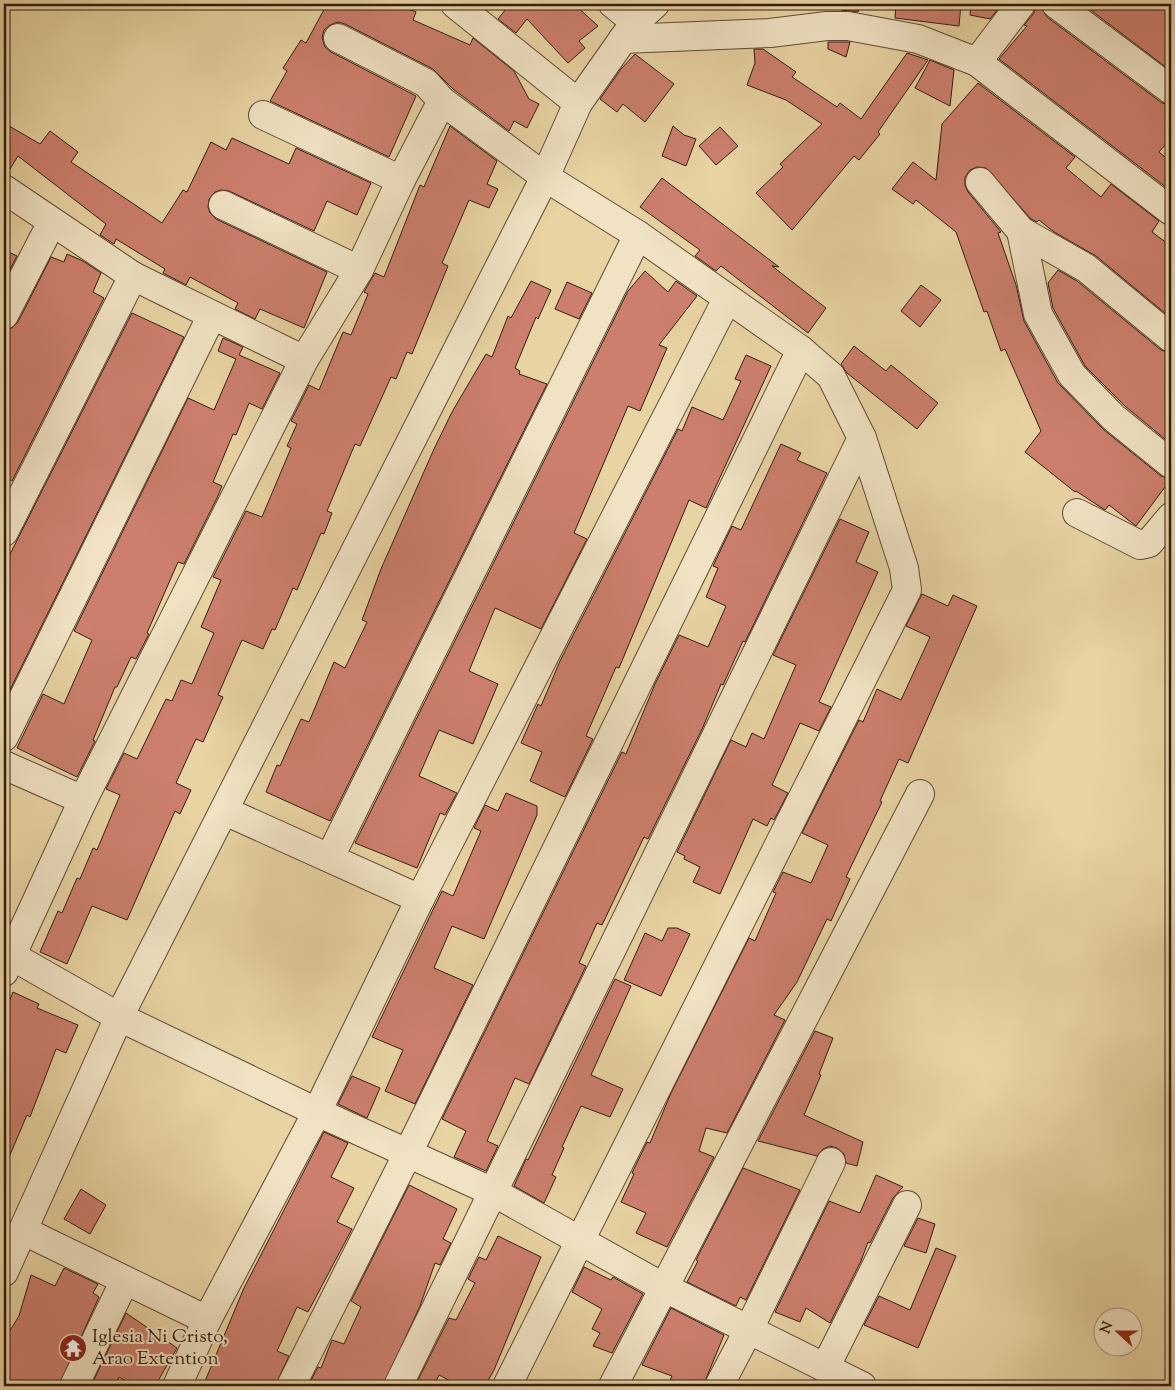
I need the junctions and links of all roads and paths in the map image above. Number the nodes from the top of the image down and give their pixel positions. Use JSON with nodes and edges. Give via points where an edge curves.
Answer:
{"nodes":[{"id":1,"x":455,"y":4,"type":"edge"},
{"id":2,"x":613,"y":4,"type":"edge"},
{"id":3,"x":655,"y":4,"type":"edge"},
{"id":4,"x":1021,"y":4,"type":"edge"},
{"id":5,"x":1056,"y":4,"type":"edge"},
{"id":6,"x":629,"y":30,"type":"junction"},
{"id":7,"x":338,"y":38,"type":"dead end"},
{"id":8,"x":977,"y":62,"type":"junction"},
{"id":9,"x":1171,"y":90,"type":"edge"},
{"id":10,"x":442,"y":100,"type":"junction"},
{"id":11,"x":578,"y":103,"type":"junction"},
{"id":12,"x":264,"y":115,"type":"dead end"},
{"id":13,"x":545,"y":177,"type":"junction"},
{"id":14,"x":401,"y":180,"type":"junction"},
{"id":15,"x":980,"y":182,"type":"dead end"},
{"id":16,"x":4,"y":189,"type":"edge"},
{"id":17,"x":223,"y":204,"type":"dead end"},
{"id":18,"x":1171,"y":211,"type":"edge"},
{"id":19,"x":52,"y":222,"type":"junction"},
{"id":20,"x":1021,"y":231,"type":"junction"},
{"id":21,"x":638,"y":235,"type":"junction"},
{"id":22,"x":359,"y":270,"type":"junction"},
{"id":23,"x":133,"y":276,"type":"junction"},
{"id":24,"x":727,"y":299,"type":"junction"},
{"id":25,"x":4,"y":315,"type":"edge"},
{"id":26,"x":212,"y":315,"type":"junction"},
{"id":27,"x":1171,"y":338,"type":"edge"},
{"id":28,"x":801,"y":350,"type":"junction"},
{"id":29,"x":304,"y":360,"type":"junction"},
{"id":30,"x":862,"y":438,"type":"junction"},
{"id":31,"x":1171,"y":464,"type":"edge"},
{"id":32,"x":1077,"y":513,"type":"dead end"},
{"id":33,"x":1171,"y":517,"type":"edge"},
{"id":34,"x":4,"y":532,"type":"edge"},
{"id":35,"x":4,"y":737,"type":"edge"},
{"id":36,"x":4,"y":765,"type":"edge"},
{"id":37,"x":920,"y":794,"type":"dead end"},
{"id":38,"x":83,"y":800,"type":"junction"},
{"id":39,"x":225,"y":811,"type":"junction"},
{"id":40,"x":330,"y":858,"type":"junction"},
{"id":41,"x":420,"y":899,"type":"junction"},
{"id":42,"x":8,"y":964,"type":"edge"},
{"id":43,"x":119,"y":1018,"type":"junction"},
{"id":44,"x":317,"y":1112,"type":"junction"},
{"id":45,"x":408,"y":1153,"type":"junction"},
{"id":46,"x":831,"y":1162,"type":"dead end"},
{"id":47,"x":493,"y":1192,"type":"junction"},
{"id":48,"x":907,"y":1205,"type":"dead end"},
{"id":49,"x":24,"y":1231,"type":"junction"},
{"id":50,"x":578,"y":1242,"type":"junction"},
{"id":51,"x":4,"y":1272,"type":"edge"},
{"id":52,"x":124,"y":1282,"type":"junction"},
{"id":53,"x":663,"y":1286,"type":"junction"},
{"id":54,"x":207,"y":1320,"type":"junction"},
{"id":55,"x":749,"y":1329,"type":"junction"},
{"id":56,"x":825,"y":1368,"type":"junction"},
{"id":57,"x":74,"y":1386,"type":"edge"},
{"id":58,"x":177,"y":1386,"type":"edge"},
{"id":59,"x":292,"y":1386,"type":"edge"},
{"id":60,"x":398,"y":1386,"type":"edge"},
{"id":61,"x":507,"y":1386,"type":"edge"},
{"id":62,"x":612,"y":1386,"type":"edge"},
{"id":63,"x":718,"y":1386,"type":"edge"},
{"id":64,"x":862,"y":1386,"type":"edge"}],
"edges":[{"from":1,"to":11,"type":"street"},
{"from":2,"to":6,"type":"street"},
{"from":3,"to":6,"type":"street"},
{"from":4,"to":8,"type":"street"},
{"from":5,"to":9,"type":"street"},
{"from":6,"to":8,"type":"street","via":[[770,33],[848,26],[918,39]]},
{"from":6,"to":11,"type":"street"},
{"from":7,"to":10,"type":"street","via":[[426,83]]},
{"from":8,"to":18,"type":"street"},
{"from":10,"to":13,"type":"street"},
{"from":10,"to":14,"type":"street"},
{"from":11,"to":13,"type":"street"},
{"from":12,"to":14,"type":"street"},
{"from":13,"to":21,"type":"street"},
{"from":13,"to":39,"type":"street"},
{"from":14,"to":22,"type":"street"},
{"from":15,"to":20,"type":"street"},
{"from":16,"to":19,"type":"street"},
{"from":17,"to":22,"type":"street"},
{"from":19,"to":23,"type":"street"},
{"from":19,"to":25,"type":"street"},
{"from":20,"to":27,"type":"street","via":[[1086,268]]},
{"from":20,"to":31,"type":"street","via":[[1038,314],[1072,375],[1114,418]]},
{"from":21,"to":24,"type":"street"},
{"from":21,"to":40,"type":"street"},
{"from":22,"to":29,"type":"street"},
{"from":23,"to":26,"type":"street"},
{"from":23,"to":34,"type":"street"},
{"from":24,"to":28,"type":"street"},
{"from":24,"to":41,"type":"street"},
{"from":26,"to":29,"type":"street"},
{"from":26,"to":35,"type":"street"},
{"from":28,"to":30,"type":"street","via":[[831,376]]},
{"from":28,"to":45,"type":"street"},
{"from":29,"to":38,"type":"street"},
{"from":30,"to":47,"type":"street"},
{"from":30,"to":50,"type":"street","via":[[904,568],[908,590]]},
{"from":32,"to":33,"type":"street","via":[[1140,545],[1149,543]]},
{"from":36,"to":38,"type":"street"},
{"from":37,"to":53,"type":"street"},
{"from":38,"to":42,"type":"street"},
{"from":39,"to":40,"type":"street"},
{"from":39,"to":43,"type":"street"},
{"from":40,"to":41,"type":"street"},
{"from":41,"to":44,"type":"street"},
{"from":42,"to":43,"type":"street"},
{"from":43,"to":44,"type":"street"},
{"from":43,"to":49,"type":"street"},
{"from":44,"to":45,"type":"street"},
{"from":44,"to":54,"type":"street"},
{"from":45,"to":47,"type":"street"},
{"from":45,"to":59,"type":"street"},
{"from":46,"to":55,"type":"street"},
{"from":47,"to":50,"type":"street"},
{"from":47,"to":60,"type":"street"},
{"from":48,"to":56,"type":"street"},
{"from":49,"to":51,"type":"street"},
{"from":49,"to":52,"type":"street"},
{"from":50,"to":53,"type":"street"},
{"from":50,"to":61,"type":"street"},
{"from":52,"to":54,"type":"street"},
{"from":52,"to":57,"type":"street"},
{"from":53,"to":55,"type":"street"},
{"from":53,"to":62,"type":"street"},
{"from":54,"to":58,"type":"street"},
{"from":55,"to":56,"type":"street"},
{"from":55,"to":63,"type":"street"},
{"from":56,"to":64,"type":"street"}]}
